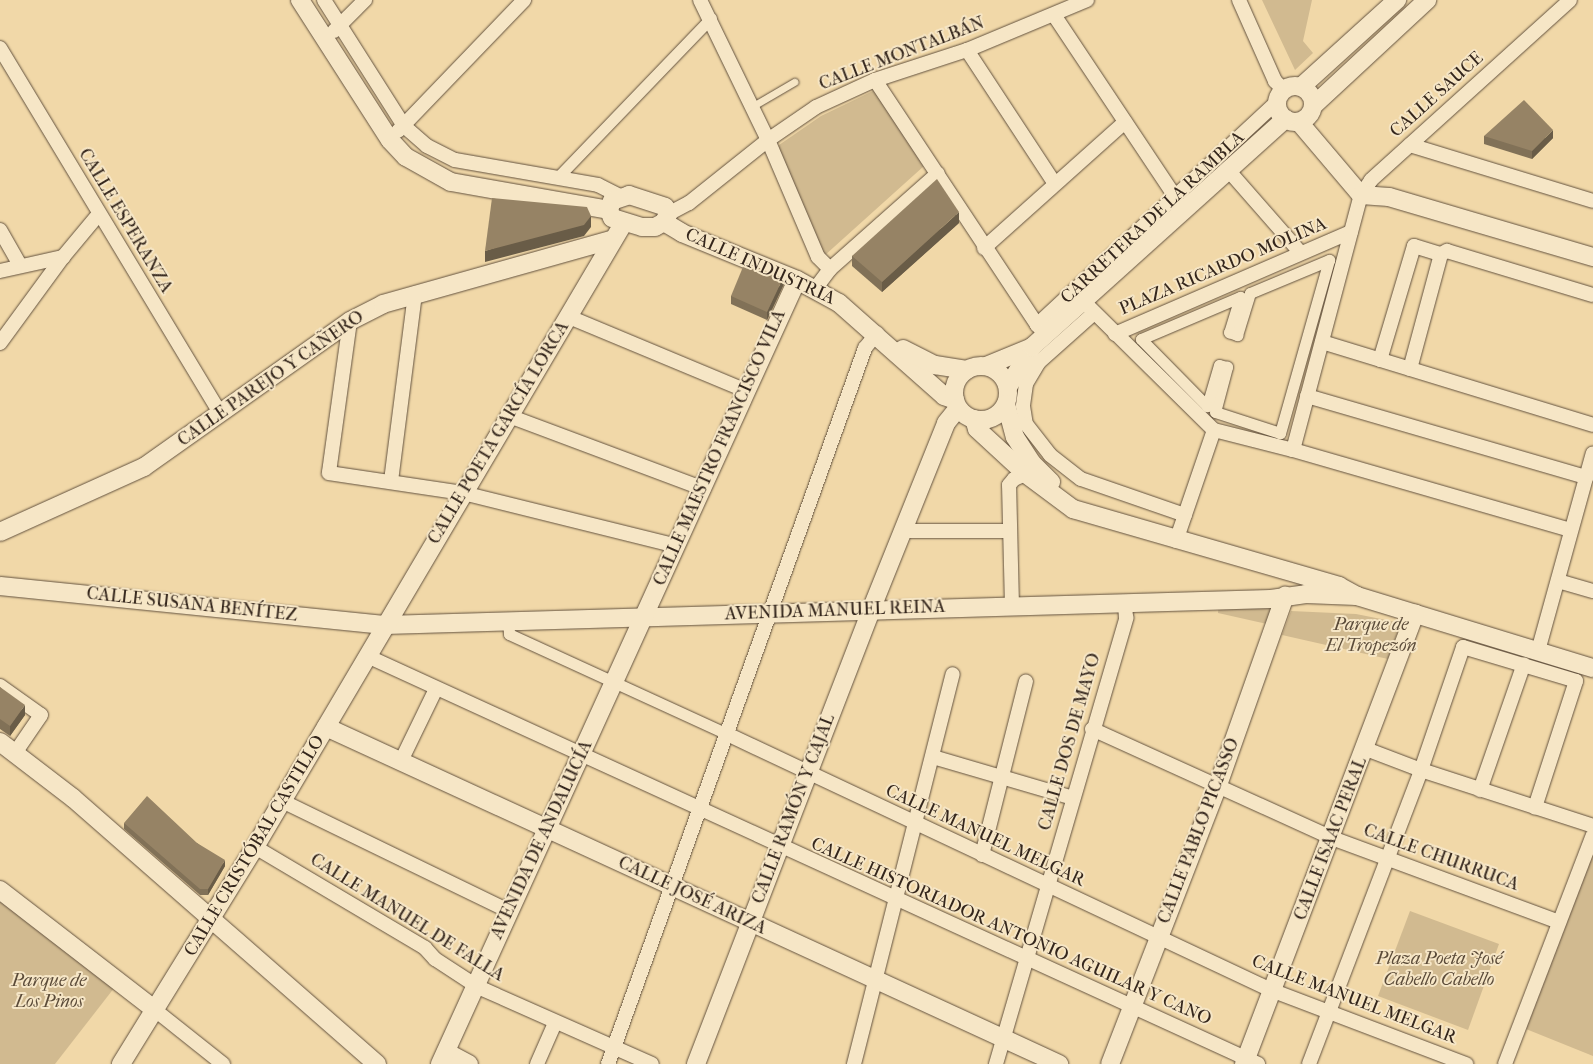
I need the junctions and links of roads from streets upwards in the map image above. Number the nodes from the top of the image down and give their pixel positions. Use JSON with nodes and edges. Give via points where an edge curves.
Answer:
{"nodes":[{"id":1,"x":300,"y":0,"type":"edge"},
{"id":2,"x":324,"y":0,"type":"edge"},
{"id":3,"x":365,"y":0,"type":"edge"},
{"id":4,"x":524,"y":0,"type":"edge"},
{"id":5,"x":700,"y":0,"type":"edge"},
{"id":6,"x":1087,"y":0,"type":"edge"},
{"id":7,"x":1239,"y":0,"type":"edge"},
{"id":8,"x":1397,"y":0,"type":"edge"},
{"id":9,"x":1427,"y":0,"type":"edge"},
{"id":10,"x":1570,"y":0,"type":"edge"},
{"id":11,"x":1054,"y":15,"type":"junction"},
{"id":12,"x":711,"y":18,"type":"junction"},
{"id":13,"x":341,"y":27,"type":"junction"},
{"id":14,"x":324,"y":37,"type":"junction"},
{"id":15,"x":0,"y":48,"type":"edge"},
{"id":16,"x":968,"y":50,"type":"junction"},
{"id":17,"x":875,"y":80,"type":"junction"},
{"id":18,"x":1287,"y":93,"type":"junction"},
{"id":19,"x":1313,"y":106,"type":"junction"},
{"id":20,"x":1292,"y":120,"type":"junction"},
{"id":21,"x":1125,"y":122,"type":"junction"},
{"id":22,"x":404,"y":126,"type":"junction"},
{"id":23,"x":390,"y":140,"type":"junction"},
{"id":24,"x":768,"y":140,"type":"junction"},
{"id":25,"x":1410,"y":145,"type":"junction"},
{"id":26,"x":1229,"y":171,"type":"junction"},
{"id":27,"x":938,"y":174,"type":"junction"},
{"id":28,"x":557,"y":178,"type":"junction"},
{"id":29,"x":1055,"y":184,"type":"junction"},
{"id":30,"x":1361,"y":195,"type":"junction"},
{"id":31,"x":1176,"y":198,"type":"junction"},
{"id":32,"x":1593,"y":201,"type":"edge"},
{"id":33,"x":615,"y":203,"type":"junction"},
{"id":34,"x":98,"y":215,"type":"junction"},
{"id":35,"x":666,"y":218,"type":"junction"},
{"id":36,"x":623,"y":224,"type":"junction"},
{"id":37,"x":0,"y":230,"type":"edge"},
{"id":38,"x":1350,"y":232,"type":"junction"},
{"id":39,"x":611,"y":240,"type":"junction"},
{"id":40,"x":984,"y":248,"type":"junction"},
{"id":41,"x":1300,"y":252,"type":"junction"},
{"id":42,"x":1441,"y":254,"type":"junction"},
{"id":43,"x":63,"y":257,"type":"junction"},
{"id":44,"x":1593,"y":258,"type":"edge"},
{"id":45,"x":1329,"y":260,"type":"joint"},
{"id":46,"x":20,"y":265,"type":"junction"},
{"id":47,"x":830,"y":269,"type":"junction"},
{"id":48,"x":0,"y":271,"type":"edge"},
{"id":49,"x":796,"y":280,"type":"junction"},
{"id":50,"x":815,"y":289,"type":"junction"},
{"id":51,"x":416,"y":294,"type":"junction"},
{"id":52,"x":1593,"y":295,"type":"edge"},
{"id":53,"x":1088,"y":307,"type":"junction"},
{"id":54,"x":569,"y":317,"type":"junction"},
{"id":55,"x":350,"y":321,"type":"junction"},
{"id":56,"x":1042,"y":329,"type":"junction"},
{"id":57,"x":877,"y":333,"type":"junction"},
{"id":58,"x":1115,"y":334,"type":"junction"},
{"id":59,"x":1322,"y":342,"type":"junction"},
{"id":60,"x":0,"y":343,"type":"edge"},
{"id":61,"x":1032,"y":347,"type":"junction"},
{"id":62,"x":1380,"y":360,"type":"junction"},
{"id":63,"x":986,"y":366,"type":"junction"},
{"id":64,"x":1410,"y":369,"type":"junction"},
{"id":65,"x":966,"y":370,"type":"junction"},
{"id":66,"x":747,"y":391,"type":"junction"},
{"id":67,"x":1007,"y":395,"type":"junction"},
{"id":68,"x":1307,"y":396,"type":"junction"},
{"id":69,"x":957,"y":404,"type":"junction"},
{"id":70,"x":220,"y":413,"type":"junction"},
{"id":71,"x":509,"y":416,"type":"junction"},
{"id":72,"x":974,"y":419,"type":"junction"},
{"id":73,"x":1593,"y":425,"type":"edge"},
{"id":74,"x":1210,"y":427,"type":"junction"},
{"id":75,"x":1293,"y":450,"type":"junction"},
{"id":76,"x":1593,"y":453,"type":"edge"},
{"id":77,"x":1026,"y":474,"type":"junction"},
{"id":78,"x":1586,"y":477,"type":"junction"},
{"id":79,"x":391,"y":481,"type":"junction"},
{"id":80,"x":704,"y":489,"type":"junction"},
{"id":81,"x":463,"y":493,"type":"junction"},
{"id":82,"x":1184,"y":515,"type":"junction"},
{"id":83,"x":1108,"y":519,"type":"junction"},
{"id":84,"x":1571,"y":530,"type":"junction"},
{"id":85,"x":902,"y":531,"type":"junction"},
{"id":86,"x":0,"y":532,"type":"edge"},
{"id":87,"x":1008,"y":532,"type":"junction"},
{"id":88,"x":1176,"y":541,"type":"junction"},
{"id":89,"x":677,"y":546,"type":"junction"},
{"id":90,"x":1271,"y":569,"type":"junction"},
{"id":91,"x":1558,"y":581,"type":"junction"},
{"id":92,"x":0,"y":586,"type":"edge"},
{"id":93,"x":1593,"y":591,"type":"edge"},
{"id":94,"x":1285,"y":596,"type":"junction"},
{"id":95,"x":1357,"y":596,"type":"junction"},
{"id":96,"x":1125,"y":603,"type":"junction"},
{"id":97,"x":1012,"y":606,"type":"junction"},
{"id":98,"x":871,"y":610,"type":"junction"},
{"id":99,"x":770,"y":613,"type":"junction"},
{"id":100,"x":1415,"y":613,"type":"junction"},
{"id":101,"x":643,"y":616,"type":"junction"},
{"id":102,"x":508,"y":619,"type":"junction"},
{"id":103,"x":385,"y":625,"type":"junction"},
{"id":104,"x":1538,"y":651,"type":"junction"},
{"id":105,"x":367,"y":656,"type":"junction"},
{"id":106,"x":1524,"y":664,"type":"junction"},
{"id":107,"x":1593,"y":668,"type":"edge"},
{"id":108,"x":953,"y":674,"type":"dead end"},
{"id":109,"x":1026,"y":681,"type":"dead end"},
{"id":110,"x":614,"y":684,"type":"junction"},
{"id":111,"x":0,"y":686,"type":"edge"},
{"id":112,"x":436,"y":688,"type":"junction"},
{"id":113,"x":326,"y":727,"type":"junction"},
{"id":114,"x":1092,"y":729,"type":"junction"},
{"id":115,"x":727,"y":734,"type":"junction"},
{"id":116,"x":0,"y":742,"type":"edge"},
{"id":117,"x":1366,"y":749,"type":"junction"},
{"id":118,"x":15,"y":753,"type":"junction"},
{"id":119,"x":581,"y":755,"type":"junction"},
{"id":120,"x":933,"y":757,"type":"junction"},
{"id":121,"x":401,"y":761,"type":"junction"},
{"id":122,"x":1420,"y":770,"type":"junction"},
{"id":123,"x":808,"y":773,"type":"junction"},
{"id":124,"x":1002,"y":775,"type":"junction"},
{"id":125,"x":1218,"y":785,"type":"junction"},
{"id":126,"x":1480,"y":790,"type":"junction"},
{"id":127,"x":1073,"y":798,"type":"junction"},
{"id":128,"x":282,"y":801,"type":"junction"},
{"id":129,"x":1535,"y":807,"type":"junction"},
{"id":130,"x":701,"y":811,"type":"junction"},
{"id":131,"x":916,"y":824,"type":"junction"},
{"id":132,"x":1593,"y":826,"type":"edge"},
{"id":133,"x":547,"y":830,"type":"junction"},
{"id":134,"x":1593,"y":836,"type":"edge"},
{"id":135,"x":1332,"y":838,"type":"junction"},
{"id":136,"x":255,"y":847,"type":"junction"},
{"id":137,"x":780,"y":847,"type":"junction"},
{"id":138,"x":982,"y":855,"type":"junction"},
{"id":139,"x":1387,"y":858,"type":"junction"},
{"id":140,"x":671,"y":886,"type":"junction"},
{"id":141,"x":1047,"y":886,"type":"junction"},
{"id":142,"x":0,"y":890,"type":"edge"},
{"id":143,"x":897,"y":900,"type":"junction"},
{"id":144,"x":509,"y":911,"type":"junction"},
{"id":145,"x":212,"y":918,"type":"junction"},
{"id":146,"x":1559,"y":922,"type":"junction"},
{"id":147,"x":750,"y":923,"type":"junction"},
{"id":148,"x":1158,"y":938,"type":"junction"},
{"id":149,"x":1026,"y":959,"type":"junction"},
{"id":150,"x":877,"y":981,"type":"junction"},
{"id":151,"x":476,"y":984,"type":"junction"},
{"id":152,"x":1271,"y":990,"type":"junction"},
{"id":153,"x":1131,"y":1007,"type":"junction"},
{"id":154,"x":155,"y":1010,"type":"junction"},
{"id":155,"x":1328,"y":1012,"type":"junction"},
{"id":156,"x":555,"y":1023,"type":"junction"},
{"id":157,"x":1004,"y":1039,"type":"junction"},
{"id":158,"x":614,"y":1047,"type":"junction"},
{"id":159,"x":443,"y":1058,"type":"edge"},
{"id":160,"x":1250,"y":1062,"type":"edge"},
{"id":161,"x":121,"y":1064,"type":"edge"},
{"id":162,"x":223,"y":1064,"type":"edge"},
{"id":163,"x":377,"y":1064,"type":"edge"},
{"id":164,"x":469,"y":1064,"type":"edge"},
{"id":165,"x":537,"y":1064,"type":"edge"},
{"id":166,"x":608,"y":1064,"type":"edge"},
{"id":167,"x":652,"y":1064,"type":"edge"},
{"id":168,"x":696,"y":1064,"type":"edge"},
{"id":169,"x":854,"y":1064,"type":"edge"},
{"id":170,"x":996,"y":1064,"type":"edge"},
{"id":171,"x":1059,"y":1064,"type":"edge"},
{"id":172,"x":1110,"y":1064,"type":"edge"},
{"id":173,"x":1309,"y":1064,"type":"edge"},
{"id":174,"x":1466,"y":1064,"type":"edge"},
{"id":175,"x":1505,"y":1064,"type":"edge"}],
"edges":[{"from":1,"to":14,"type":"street","name":"CALLE INDUSTRIA"},
{"from":2,"to":13,"type":"street"},
{"from":3,"to":13,"type":"street"},
{"from":4,"to":22,"type":"street"},
{"from":5,"to":12,"type":"street"},
{"from":6,"to":11,"type":"street","name":"CALLE MONTALBÁN"},
{"from":7,"to":18,"type":"street","via":[[1275,81]]},
{"from":8,"to":18,"type":"street","name":"CARRETERA DE LA RAMBLA"},
{"from":9,"to":19,"type":"street"},
{"from":10,"to":25,"type":"street","name":"CALLE SAUCE"},
{"from":11,"to":16,"type":"street","name":"CALLE MONTALBÁN"},
{"from":11,"to":21,"type":"street"},
{"from":12,"to":24,"type":"street"},
{"from":12,"to":28,"type":"street"},
{"from":13,"to":14,"type":"street"},
{"from":13,"to":22,"type":"street"},
{"from":14,"to":23,"type":"street","name":"CALLE INDUSTRIA"},
{"from":15,"to":34,"type":"street","name":"CALLE ESPERANZA"},
{"from":16,"to":17,"type":"street","name":"CALLE MONTALBÁN"},
{"from":16,"to":29,"type":"street"},
{"from":17,"to":24,"type":"street","name":"CALLE MONTALBÁN","via":[[816,107]]},
{"from":17,"to":27,"type":"street"},
{"from":18,"to":19,"type":"street","via":[[1310,94]]},
{"from":18,"to":20,"type":"street","via":[[1280,113]]},
{"from":18,"to":31,"type":"street","name":"CARRETERA DE LA RAMBLA"},
{"from":19,"to":20,"type":"street","via":[[1309,116]]},
{"from":20,"to":26,"type":"street","name":"CARRETERA DE LA RAMBLA"},
{"from":20,"to":30,"type":"street"},
{"from":21,"to":29,"type":"street"},
{"from":21,"to":31,"type":"street"},
{"from":22,"to":23,"type":"street"},
{"from":22,"to":28,"type":"street","via":[[427,146],[455,160]]},
{"from":23,"to":33,"type":"street","name":"CALLE INDUSTRIA","via":[[406,156],[451,182]]},
{"from":24,"to":35,"type":"street","name":"CALLE MONTALBÁN"},
{"from":24,"to":47,"type":"street","via":[[818,257]]},
{"from":25,"to":30,"type":"street","name":"CALLE SAUCE","via":[[1371,180]]},
{"from":25,"to":32,"type":"street"},
{"from":26,"to":41,"type":"street"},
{"from":26,"to":53,"type":"street","name":"CARRETERA DE LA RAMBLA"},
{"from":27,"to":40,"type":"street"},
{"from":27,"to":47,"type":"street"},
{"from":28,"to":33,"type":"street","via":[[598,185]]},
{"from":29,"to":40,"type":"street"},
{"from":30,"to":38,"type":"street","name":"CALLE SAUCE"},
{"from":30,"to":44,"type":"street","via":[[1389,197]]},
{"from":31,"to":56,"type":"street","name":"CARRETERA DE LA RAMBLA"},
{"from":33,"to":35,"type":"street","name":"CALLE INDUSTRIA","via":[[657,203],[665,207]]},
{"from":33,"to":36,"type":"street","via":[[612,218]]},
{"from":34,"to":43,"type":"street"},
{"from":34,"to":70,"type":"street","name":"CALLE ESPERANZA"},
{"from":35,"to":36,"type":"street","via":[[655,227]]},
{"from":35,"to":49,"type":"street","name":"CALLE INDUSTRIA","via":[[682,233]]},
{"from":36,"to":39,"type":"street","name":"CALLE POETA GARCÍA LORCA"},
{"from":37,"to":46,"type":"street"},
{"from":38,"to":41,"type":"street","name":"PLAZA RICARDO MOLINA"},
{"from":38,"to":59,"type":"street","name":"PLAZA RICARDO MOLINA"},
{"from":39,"to":51,"type":"street","name":"CALLE PAREJO Y CAÑERO"},
{"from":39,"to":54,"type":"street","name":"CALLE POETA GARCÍA LORCA","via":[[606,256]]},
{"from":40,"to":56,"type":"street"},
{"from":41,"to":58,"type":"street","name":"PLAZA RICARDO MOLINA"},
{"from":42,"to":52,"type":"street","via":[[1447,251]]},
{"from":42,"to":62,"type":"street","via":[[1414,246]]},
{"from":42,"to":64,"type":"street"},
{"from":43,"to":46,"type":"street"},
{"from":43,"to":60,"type":"street"},
{"from":45,"to":45,"type":"street","name":"PLAZA RICARDO MOLINA","via":[[1250,293],[1237,335],[1229,332],[1240,298],[1140,340],[1207,406],[1219,365],[1227,367],[1215,412],[1280,433]]},
{"from":46,"to":48,"type":"street"},
{"from":47,"to":50,"type":"street"},
{"from":49,"to":50,"type":"street","name":"CALLE INDUSTRIA"},
{"from":49,"to":66,"type":"street","name":"CALLE MAESTRO FRANCISCO VILA"},
{"from":50,"to":57,"type":"street","name":"CALLE INDUSTRIA"},
{"from":51,"to":55,"type":"street","name":"CALLE PAREJO Y CAÑERO","via":[[383,304]]},
{"from":51,"to":79,"type":"street"},
{"from":53,"to":56,"type":"street","name":"CARRETERA DE LA RAMBLA"},
{"from":53,"to":58,"type":"street","name":"PLAZA RICARDO MOLINA"},
{"from":53,"to":82,"type":"street","via":[[1039,362],[1026,384],[1022,406],[1026,424],[1050,456],[1081,479]]},
{"from":54,"to":66,"type":"street"},
{"from":54,"to":71,"type":"street","name":"CALLE POETA GARCÍA LORCA"},
{"from":55,"to":70,"type":"street","name":"CALLE PAREJO Y CAÑERO"},
{"from":55,"to":79,"type":"street","via":[[329,473]]},
{"from":56,"to":61,"type":"street","name":"CARRETERA DE LA RAMBLA"},
{"from":57,"to":65,"type":"street","name":"CALLE INDUSTRIA","via":[[935,365]]},
{"from":57,"to":69,"type":"street","name":"CALLE INDUSTRIA","via":[[944,396]]},
{"from":57,"to":99,"type":"street","via":[[864,348]]},
{"from":58,"to":74,"type":"street","name":"PLAZA RICARDO MOLINA"},
{"from":59,"to":62,"type":"street"},
{"from":59,"to":68,"type":"street","name":"PLAZA RICARDO MOLINA"},
{"from":61,"to":63,"type":"street","name":"CARRETERA DE LA RAMBLA"},
{"from":61,"to":67,"type":"street","name":"CARRETERA DE LA RAMBLA"},
{"from":62,"to":64,"type":"street"},
{"from":63,"to":65,"type":"street"},
{"from":63,"to":67,"type":"street","via":[[1000,374]]},
{"from":64,"to":73,"type":"street"},
{"from":65,"to":69,"type":"street","via":[[957,380]]},
{"from":66,"to":80,"type":"street","name":"CALLE MAESTRO FRANCISCO VILA"},
{"from":67,"to":72,"type":"street","via":[[996,416]]},
{"from":67,"to":83,"type":"street","via":[[1015,437],[1032,463],[1055,486]]},
{"from":68,"to":75,"type":"street","name":"PLAZA RICARDO MOLINA"},
{"from":68,"to":78,"type":"street"},
{"from":69,"to":72,"type":"street"},
{"from":69,"to":85,"type":"street","name":"CALLE RAMÓN Y CAJAL","via":[[946,423]]},
{"from":70,"to":86,"type":"street","name":"CALLE PAREJO Y CAÑERO","via":[[144,467]]},
{"from":71,"to":80,"type":"street"},
{"from":71,"to":81,"type":"street","name":"CALLE POETA GARCÍA LORCA"},
{"from":72,"to":77,"type":"street","via":[[977,430]]},
{"from":74,"to":75,"type":"street"},
{"from":74,"to":82,"type":"street"},
{"from":75,"to":84,"type":"street"},
{"from":76,"to":78,"type":"street"},
{"from":77,"to":83,"type":"street","via":[[1073,509]]},
{"from":77,"to":87,"type":"street","via":[[1009,485]]},
{"from":78,"to":84,"type":"street"},
{"from":79,"to":81,"type":"street"},
{"from":80,"to":89,"type":"street","name":"CALLE MAESTRO FRANCISCO VILA"},
{"from":81,"to":89,"type":"street"},
{"from":81,"to":103,"type":"street","name":"CALLE POETA GARCÍA LORCA"},
{"from":82,"to":88,"type":"street"},
{"from":83,"to":88,"type":"street"},
{"from":84,"to":91,"type":"street"},
{"from":85,"to":87,"type":"street"},
{"from":85,"to":98,"type":"street","name":"CALLE RAMÓN Y CAJAL"},
{"from":87,"to":97,"type":"street"},
{"from":88,"to":90,"type":"street"},
{"from":89,"to":101,"type":"street","name":"CALLE MAESTRO FRANCISCO VILA"},
{"from":90,"to":94,"type":"street"},
{"from":90,"to":95,"type":"street","via":[[1339,586]]},
{"from":91,"to":93,"type":"street"},
{"from":91,"to":104,"type":"street"},
{"from":92,"to":103,"type":"street","name":"CALLE SUSANA BENÍTEZ"},
{"from":94,"to":95,"type":"street","name":"AVENIDA MANUEL REINA"},
{"from":94,"to":96,"type":"street","name":"AVENIDA MANUEL REINA","via":[[1271,600]]},
{"from":94,"to":125,"type":"street","name":"CALLE PABLO PICASSO"},
{"from":95,"to":100,"type":"street"},
{"from":96,"to":97,"type":"street","name":"AVENIDA MANUEL REINA"},
{"from":96,"to":114,"type":"street","name":"CALLE DOS DE MAYO","via":[[1126,618]]},
{"from":97,"to":98,"type":"street","name":"AVENIDA MANUEL REINA"},
{"from":98,"to":99,"type":"street","name":"AVENIDA MANUEL REINA"},
{"from":98,"to":123,"type":"street","name":"CALLE RAMÓN Y CAJAL"},
{"from":99,"to":101,"type":"street","name":"AVENIDA MANUEL REINA"},
{"from":99,"to":115,"type":"street"},
{"from":100,"to":104,"type":"street"},
{"from":100,"to":117,"type":"street","name":"CALLE ISAAC PERAL"},
{"from":101,"to":102,"type":"street","name":"AVENIDA MANUEL REINA"},
{"from":101,"to":110,"type":"street","name":"AVENIDA DE ANDALUCÍA"},
{"from":102,"to":103,"type":"street","name":"AVENIDA MANUEL REINA"},
{"from":102,"to":110,"type":"street","name":"CALLE MANUEL MELGAR","via":[[508,634]]},
{"from":103,"to":105,"type":"street","name":"CALLE CRISTÓBAL CASTILLO"},
{"from":104,"to":107,"type":"street"},
{"from":105,"to":112,"type":"street","name":"CALLE HISTORIADOR ANTONIO AGUILAR Y CANO"},
{"from":105,"to":113,"type":"street","name":"CALLE CRISTÓBAL CASTILLO"},
{"from":106,"to":122,"type":"street","via":[[1463,647]]},
{"from":106,"to":126,"type":"street"},
{"from":106,"to":129,"type":"street","via":[[1576,681]]},
{"from":108,"to":120,"type":"street"},
{"from":109,"to":124,"type":"street"},
{"from":110,"to":115,"type":"street","name":"CALLE MANUEL MELGAR"},
{"from":110,"to":119,"type":"street","name":"AVENIDA DE ANDALUCÍA"},
{"from":111,"to":118,"type":"street","via":[[41,715]]},
{"from":112,"to":119,"type":"street","name":"CALLE HISTORIADOR ANTONIO AGUILAR Y CANO"},
{"from":112,"to":121,"type":"street"},
{"from":113,"to":121,"type":"street","name":"CALLE JOSÉ ARIZA"},
{"from":113,"to":128,"type":"street","name":"CALLE CRISTÓBAL CASTILLO"},
{"from":114,"to":125,"type":"street","name":"CALLE CHURRUCA"},
{"from":114,"to":127,"type":"street","name":"CALLE DOS DE MAYO"},
{"from":115,"to":123,"type":"street","name":"CALLE MANUEL MELGAR"},
{"from":115,"to":130,"type":"street"},
{"from":116,"to":118,"type":"street"},
{"from":117,"to":122,"type":"street"},
{"from":117,"to":135,"type":"street","name":"CALLE ISAAC PERAL"},
{"from":118,"to":145,"type":"street","via":[[73,798]]},
{"from":119,"to":130,"type":"street","name":"CALLE HISTORIADOR ANTONIO AGUILAR Y CANO"},
{"from":119,"to":133,"type":"street","name":"AVENIDA DE ANDALUCÍA"},
{"from":120,"to":124,"type":"street"},
{"from":120,"to":131,"type":"street"},
{"from":121,"to":133,"type":"street","name":"CALLE JOSÉ ARIZA"},
{"from":122,"to":126,"type":"street"},
{"from":122,"to":139,"type":"street"},
{"from":123,"to":131,"type":"street","name":"CALLE MANUEL MELGAR"},
{"from":123,"to":137,"type":"street","name":"CALLE RAMÓN Y CAJAL"},
{"from":124,"to":127,"type":"street"},
{"from":124,"to":138,"type":"street"},
{"from":125,"to":135,"type":"street","name":"CALLE CHURRUCA"},
{"from":125,"to":148,"type":"street","name":"CALLE PABLO PICASSO"},
{"from":126,"to":129,"type":"street"},
{"from":127,"to":141,"type":"street","name":"CALLE DOS DE MAYO"},
{"from":128,"to":136,"type":"street","name":"CALLE CRISTÓBAL CASTILLO"},
{"from":128,"to":144,"type":"street"},
{"from":129,"to":132,"type":"street"},
{"from":130,"to":137,"type":"street","name":"CALLE HISTORIADOR ANTONIO AGUILAR Y CANO"},
{"from":130,"to":140,"type":"street"},
{"from":131,"to":138,"type":"street","name":"CALLE MANUEL MELGAR"},
{"from":131,"to":143,"type":"street"},
{"from":133,"to":140,"type":"street","name":"CALLE JOSÉ ARIZA"},
{"from":133,"to":144,"type":"street","name":"AVENIDA DE ANDALUCÍA"},
{"from":134,"to":146,"type":"street"},
{"from":135,"to":139,"type":"street","name":"CALLE CHURRUCA"},
{"from":135,"to":152,"type":"street","name":"CALLE ISAAC PERAL"},
{"from":136,"to":145,"type":"street","name":"CALLE CRISTÓBAL CASTILLO"},
{"from":136,"to":151,"type":"street","name":"CALLE MANUEL DE FALLA","via":[[424,948],[435,959]]},
{"from":137,"to":143,"type":"street","name":"CALLE HISTORIADOR ANTONIO AGUILAR Y CANO"},
{"from":137,"to":147,"type":"street","name":"CALLE RAMÓN Y CAJAL"},
{"from":138,"to":141,"type":"street","name":"CALLE MANUEL MELGAR"},
{"from":139,"to":146,"type":"street","name":"CALLE CHURRUCA"},
{"from":139,"to":155,"type":"street"},
{"from":140,"to":147,"type":"street","name":"CALLE JOSÉ ARIZA"},
{"from":140,"to":158,"type":"street"},
{"from":141,"to":148,"type":"street","name":"CALLE MANUEL MELGAR"},
{"from":141,"to":149,"type":"street","name":"CALLE DOS DE MAYO"},
{"from":142,"to":154,"type":"street"},
{"from":143,"to":149,"type":"street","name":"CALLE HISTORIADOR ANTONIO AGUILAR Y CANO"},
{"from":143,"to":150,"type":"street"},
{"from":144,"to":151,"type":"street","name":"AVENIDA DE ANDALUCÍA"},
{"from":145,"to":154,"type":"street","name":"CALLE CRISTÓBAL CASTILLO"},
{"from":145,"to":163,"type":"street"},
{"from":146,"to":175,"type":"street"},
{"from":147,"to":150,"type":"street","name":"CALLE JOSÉ ARIZA"},
{"from":147,"to":168,"type":"street","name":"CALLE RAMÓN Y CAJAL"},
{"from":148,"to":152,"type":"street","name":"CALLE MANUEL MELGAR"},
{"from":148,"to":153,"type":"street","name":"CALLE PABLO PICASSO"},
{"from":149,"to":153,"type":"street","name":"CALLE HISTORIADOR ANTONIO AGUILAR Y CANO"},
{"from":149,"to":157,"type":"street","name":"CALLE DOS DE MAYO"},
{"from":150,"to":157,"type":"street","name":"CALLE JOSÉ ARIZA"},
{"from":150,"to":169,"type":"street"},
{"from":151,"to":156,"type":"street","name":"CALLE MANUEL DE FALLA"},
{"from":151,"to":159,"type":"street","name":"AVENIDA DE ANDALUCÍA"},
{"from":152,"to":155,"type":"street","name":"CALLE MANUEL MELGAR"},
{"from":152,"to":160,"type":"street","name":"CALLE ISAAC PERAL"},
{"from":153,"to":160,"type":"street","name":"CALLE HISTORIADOR ANTONIO AGUILAR Y CANO"},
{"from":153,"to":172,"type":"street","name":"CALLE PABLO PICASSO"},
{"from":154,"to":161,"type":"street","name":"CALLE CRISTÓBAL CASTILLO"},
{"from":154,"to":162,"type":"street"},
{"from":155,"to":173,"type":"street"},
{"from":155,"to":174,"type":"street","name":"CALLE MANUEL MELGAR"},
{"from":156,"to":158,"type":"street","name":"CALLE MANUEL DE FALLA"},
{"from":156,"to":165,"type":"street"},
{"from":157,"to":170,"type":"street","name":"CALLE DOS DE MAYO"},
{"from":157,"to":171,"type":"street","name":"CALLE JOSÉ ARIZA"},
{"from":158,"to":166,"type":"street"},
{"from":158,"to":167,"type":"street","name":"CALLE MANUEL DE FALLA"},
{"from":159,"to":164,"type":"street"}]}
